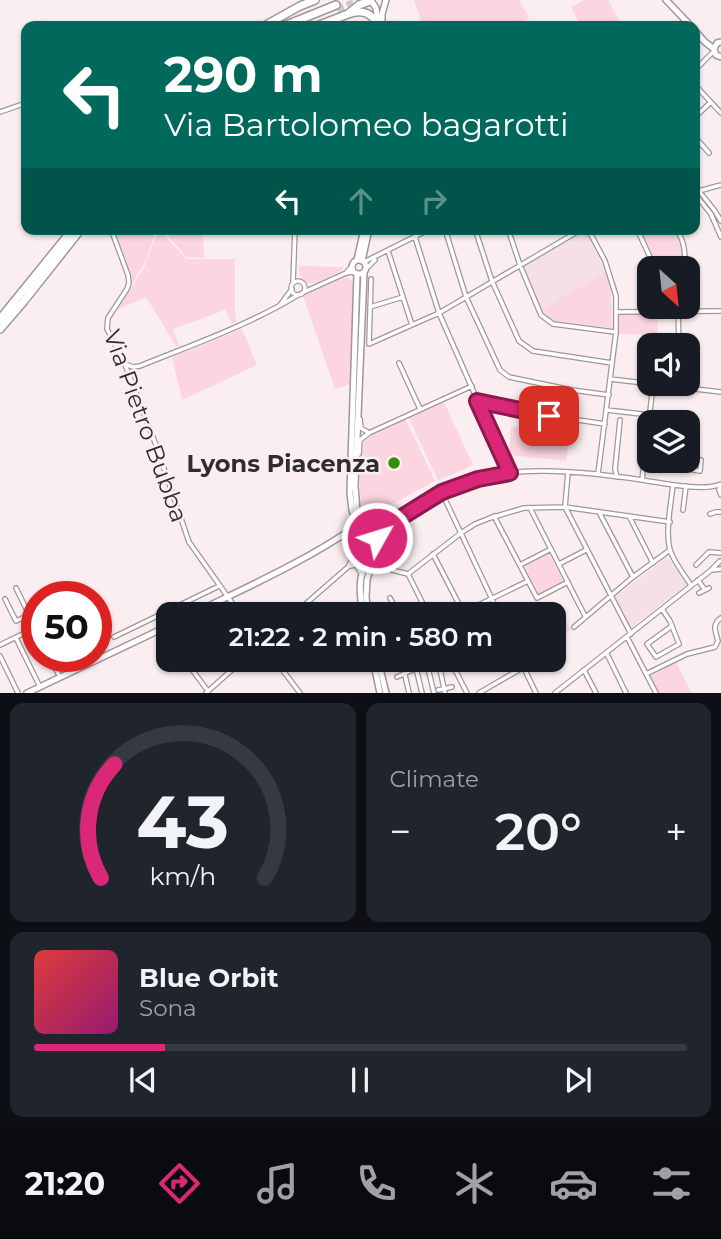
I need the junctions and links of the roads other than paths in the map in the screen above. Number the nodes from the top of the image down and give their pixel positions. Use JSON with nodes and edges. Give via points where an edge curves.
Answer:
{"nodes":[{"id":1,"x":315,"y":0,"type":"edge"},
{"id":2,"x":385,"y":0,"type":"edge"},
{"id":3,"x":666,"y":0,"type":"edge"},
{"id":4,"x":371,"y":1,"type":"edge"},
{"id":5,"x":348,"y":14,"type":"junction"},
{"id":6,"x":273,"y":21,"type":"edge"},
{"id":7,"x":298,"y":21,"type":"edge"},
{"id":8,"x":306,"y":21,"type":"edge"},
{"id":9,"x":330,"y":21,"type":"edge"},
{"id":10,"x":376,"y":21,"type":"edge"},
{"id":11,"x":379,"y":21,"type":"edge"},
{"id":12,"x":381,"y":21,"type":"edge"},
{"id":13,"x":686,"y":21,"type":"edge"},
{"id":14,"x":701,"y":37,"type":"joint"},
{"id":15,"x":720,"y":42,"type":"edge"},
{"id":16,"x":717,"y":54,"type":"edge"},
{"id":17,"x":700,"y":66,"type":"edge"},
{"id":18,"x":700,"y":90,"type":"edge"},
{"id":19,"x":711,"y":102,"type":"junction"},
{"id":20,"x":21,"y":105,"type":"edge"},
{"id":21,"x":0,"y":112,"type":"edge"},
{"id":22,"x":700,"y":112,"type":"edge"},
{"id":23,"x":721,"y":113,"type":"edge"},
{"id":24,"x":700,"y":143,"type":"edge"},
{"id":25,"x":709,"y":153,"type":"dead end"},
{"id":26,"x":721,"y":185,"type":"edge"},
{"id":27,"x":700,"y":191,"type":"edge"},
{"id":28,"x":700,"y":196,"type":"edge"},
{"id":29,"x":700,"y":198,"type":"edge"},
{"id":30,"x":721,"y":221,"type":"edge"},
{"id":31,"x":67,"y":235,"type":"edge"},
{"id":32,"x":75,"y":235,"type":"edge"},
{"id":33,"x":113,"y":235,"type":"edge"},
{"id":34,"x":295,"y":235,"type":"edge"},
{"id":35,"x":365,"y":235,"type":"edge"},
{"id":36,"x":419,"y":235,"type":"edge"},
{"id":37,"x":447,"y":235,"type":"edge"},
{"id":38,"x":477,"y":235,"type":"edge"},
{"id":39,"x":510,"y":235,"type":"edge"},
{"id":40,"x":572,"y":235,"type":"edge"},
{"id":41,"x":590,"y":235,"type":"edge"},
{"id":42,"x":640,"y":235,"type":"edge"},
{"id":43,"x":680,"y":235,"type":"edge"},
{"id":44,"x":415,"y":237,"type":"junction"},
{"id":45,"x":721,"y":237,"type":"edge"},
{"id":46,"x":388,"y":251,"type":"junction"},
{"id":47,"x":379,"y":256,"type":"junction"},
{"id":48,"x":649,"y":256,"type":"edge"},
{"id":49,"x":684,"y":256,"type":"edge"},
{"id":50,"x":361,"y":261,"type":"junction"},
{"id":51,"x":295,"y":263,"type":"junction"},
{"id":52,"x":520,"y":265,"type":"junction"},
{"id":53,"x":358,"y":271,"type":"junction"},
{"id":54,"x":371,"y":279,"type":"dead end"},
{"id":55,"x":492,"y":281,"type":"junction"},
{"id":56,"x":303,"y":284,"type":"junction"},
{"id":57,"x":321,"y":284,"type":"junction"},
{"id":58,"x":293,"y":286,"type":"junction"},
{"id":59,"x":300,"y":294,"type":"junction"},
{"id":60,"x":403,"y":297,"type":"junction"},
{"id":61,"x":466,"y":297,"type":"junction"},
{"id":62,"x":370,"y":307,"type":"junction"},
{"id":63,"x":276,"y":308,"type":"junction"},
{"id":64,"x":700,"y":310,"type":"edge"},
{"id":65,"x":721,"y":311,"type":"edge"},
{"id":66,"x":616,"y":312,"type":"junction"},
{"id":67,"x":637,"y":312,"type":"edge"},
{"id":68,"x":439,"y":313,"type":"junction"},
{"id":69,"x":0,"y":319,"type":"edge"},
{"id":70,"x":412,"y":325,"type":"junction"},
{"id":71,"x":0,"y":329,"type":"edge"},
{"id":72,"x":616,"y":332,"type":"junction"},
{"id":73,"x":124,"y":362,"type":"junction"},
{"id":74,"x":612,"y":362,"type":"junction"},
{"id":75,"x":399,"y":363,"type":"dead end"},
{"id":76,"x":610,"y":379,"type":"junction"},
{"id":77,"x":637,"y":382,"type":"edge"},
{"id":78,"x":472,"y":386,"type":"junction"},
{"id":79,"x":700,"y":388,"type":"edge"},
{"id":80,"x":721,"y":392,"type":"edge"},
{"id":81,"x":609,"y":395,"type":"junction"},
{"id":82,"x":477,"y":401,"type":"junction"},
{"id":83,"x":358,"y":402,"type":"junction"},
{"id":84,"x":420,"y":410,"type":"junction"},
{"id":85,"x":607,"y":410,"type":"junction"},
{"id":86,"x":637,"y":413,"type":"edge"},
{"id":87,"x":620,"y":420,"type":"dead end"},
{"id":88,"x":605,"y":424,"type":"junction"},
{"id":89,"x":369,"y":433,"type":"junction"},
{"id":90,"x":356,"y":458,"type":"junction"},
{"id":91,"x":701,"y":460,"type":"dead end"},
{"id":92,"x":700,"y":471,"type":"edge"},
{"id":93,"x":568,"y":472,"type":"junction"},
{"id":94,"x":510,"y":473,"type":"junction"},
{"id":95,"x":643,"y":473,"type":"edge"},
{"id":96,"x":598,"y":474,"type":"junction"},
{"id":97,"x":617,"y":477,"type":"junction"},
{"id":98,"x":642,"y":480,"type":"junction"},
{"id":99,"x":721,"y":484,"type":"edge"},
{"id":100,"x":673,"y":485,"type":"junction"},
{"id":101,"x":686,"y":486,"type":"junction"},
{"id":102,"x":712,"y":488,"type":"junction"},
{"id":103,"x":442,"y":492,"type":"junction"},
{"id":104,"x":721,"y":495,"type":"edge"},
{"id":105,"x":565,"y":507,"type":"junction"},
{"id":106,"x":530,"y":508,"type":"junction"},
{"id":107,"x":683,"y":510,"type":"dead end"},
{"id":108,"x":598,"y":512,"type":"junction"},
{"id":109,"x":721,"y":512,"type":"edge"},
{"id":110,"x":710,"y":514,"type":"dead end"},
{"id":111,"x":494,"y":516,"type":"junction"},
{"id":112,"x":629,"y":516,"type":"junction"},
{"id":113,"x":364,"y":519,"type":"junction"},
{"id":114,"x":397,"y":520,"type":"junction"},
{"id":115,"x":670,"y":522,"type":"junction"},
{"id":116,"x":376,"y":523,"type":"junction"},
{"id":117,"x":356,"y":525,"type":"junction"},
{"id":118,"x":379,"y":531,"type":"junction"},
{"id":119,"x":461,"y":533,"type":"junction"},
{"id":120,"x":336,"y":539,"type":"junction"},
{"id":121,"x":360,"y":540,"type":"junction"},
{"id":122,"x":375,"y":540,"type":"junction"},
{"id":123,"x":382,"y":548,"type":"dead end"},
{"id":124,"x":551,"y":549,"type":"junction"},
{"id":125,"x":586,"y":550,"type":"junction"},
{"id":126,"x":670,"y":550,"type":"junction"},
{"id":127,"x":721,"y":553,"type":"edge"},
{"id":128,"x":433,"y":554,"type":"junction"},
{"id":129,"x":721,"y":560,"type":"edge"},
{"id":130,"x":653,"y":563,"type":"junction"},
{"id":131,"x":559,"y":564,"type":"junction"},
{"id":132,"x":520,"y":565,"type":"junction"},
{"id":133,"x":696,"y":565,"type":"dead end"},
{"id":134,"x":348,"y":567,"type":"junction"},
{"id":135,"x":721,"y":568,"type":"edge"},
{"id":136,"x":710,"y":570,"type":"junction"},
{"id":137,"x":408,"y":574,"type":"junction"},
{"id":138,"x":362,"y":577,"type":"junction"},
{"id":139,"x":633,"y":577,"type":"junction"},
{"id":140,"x":698,"y":580,"type":"junction"},
{"id":141,"x":528,"y":581,"type":"junction"},
{"id":142,"x":568,"y":582,"type":"junction"},
{"id":143,"x":691,"y":585,"type":"junction"},
{"id":144,"x":219,"y":586,"type":"junction"},
{"id":145,"x":16,"y":588,"type":"dead end"},
{"id":146,"x":699,"y":593,"type":"dead end"},
{"id":147,"x":611,"y":596,"type":"junction"},
{"id":148,"x":227,"y":597,"type":"junction"},
{"id":149,"x":21,"y":598,"type":"edge"},
{"id":150,"x":390,"y":598,"type":"dead end"},
{"id":151,"x":5,"y":599,"type":"dead end"},
{"id":152,"x":492,"y":599,"type":"junction"},
{"id":153,"x":217,"y":602,"type":"edge"},
{"id":154,"x":231,"y":602,"type":"edge"},
{"id":155,"x":308,"y":602,"type":"edge"},
{"id":156,"x":361,"y":602,"type":"edge"},
{"id":157,"x":365,"y":602,"type":"edge"},
{"id":158,"x":392,"y":602,"type":"edge"},
{"id":159,"x":422,"y":602,"type":"edge"},
{"id":160,"x":456,"y":602,"type":"edge"},
{"id":161,"x":486,"y":602,"type":"edge"},
{"id":162,"x":493,"y":602,"type":"edge"},
{"id":163,"x":662,"y":609,"type":"junction"},
{"id":164,"x":585,"y":616,"type":"junction"},
{"id":165,"x":721,"y":618,"type":"edge"},
{"id":166,"x":21,"y":619,"type":"edge"},
{"id":167,"x":672,"y":626,"type":"junction"},
{"id":168,"x":574,"y":627,"type":"dead end"},
{"id":169,"x":156,"y":632,"type":"edge"},
{"id":170,"x":21,"y":636,"type":"edge"},
{"id":171,"x":629,"y":636,"type":"junction"},
{"id":172,"x":114,"y":637,"type":"dead end"},
{"id":173,"x":16,"y":638,"type":"junction"},
{"id":174,"x":0,"y":645,"type":"edge"},
{"id":175,"x":606,"y":653,"type":"junction"},
{"id":176,"x":0,"y":656,"type":"edge"},
{"id":177,"x":584,"y":670,"type":"junction"},
{"id":178,"x":57,"y":672,"type":"edge"},
{"id":179,"x":194,"y":672,"type":"edge"},
{"id":180,"x":230,"y":672,"type":"edge"},
{"id":181,"x":284,"y":672,"type":"edge"},
{"id":182,"x":378,"y":672,"type":"edge"},
{"id":183,"x":409,"y":672,"type":"edge"},
{"id":184,"x":417,"y":672,"type":"edge"},
{"id":185,"x":429,"y":672,"type":"edge"},
{"id":186,"x":439,"y":672,"type":"edge"},
{"id":187,"x":456,"y":672,"type":"edge"},
{"id":188,"x":516,"y":672,"type":"edge"},
{"id":189,"x":526,"y":672,"type":"edge"},
{"id":190,"x":405,"y":674,"type":"junction"},
{"id":191,"x":646,"y":674,"type":"junction"},
{"id":192,"x":60,"y":677,"type":"junction"},
{"id":193,"x":397,"y":677,"type":"dead end"},
{"id":194,"x":40,"y":687,"type":"junction"},
{"id":195,"x":452,"y":687,"type":"dead end"},
{"id":196,"x":562,"y":687,"type":"junction"},
{"id":197,"x":445,"y":691,"type":"edge"},
{"id":198,"x":207,"y":692,"type":"edge"},
{"id":199,"x":434,"y":692,"type":"edge"},
{"id":200,"x":18,"y":693,"type":"edge"},
{"id":201,"x":27,"y":693,"type":"edge"},
{"id":202,"x":300,"y":693,"type":"edge"},
{"id":203,"x":383,"y":693,"type":"edge"},
{"id":204,"x":409,"y":693,"type":"edge"},
{"id":205,"x":422,"y":693,"type":"edge"},
{"id":206,"x":467,"y":693,"type":"edge"},
{"id":207,"x":480,"y":693,"type":"edge"},
{"id":208,"x":536,"y":693,"type":"edge"},
{"id":209,"x":555,"y":693,"type":"edge"},
{"id":210,"x":565,"y":693,"type":"edge"},
{"id":211,"x":596,"y":693,"type":"edge"},
{"id":212,"x":626,"y":693,"type":"edge"},
{"id":213,"x":656,"y":693,"type":"edge"}],
"edges":[{"from":1,"to":6,"type":"highway"},
{"from":2,"to":4,"type":"main road"},
{"from":2,"to":12,"type":"main road"},
{"from":3,"to":13,"type":"main road"},
{"from":4,"to":5,"type":"highway"},
{"from":4,"to":11,"type":"main road"},
{"from":5,"to":9,"type":"highway"},
{"from":5,"to":10,"type":"highway","via":[[367,13]]},
{"from":7,"to":8,"type":"highway","via":[[336,7]]},
{"from":14,"to":15,"type":"main road"},
{"from":14,"to":16,"type":"main road"},
{"from":15,"to":16,"type":"main road","via":[[715,45]]},
{"from":16,"to":17,"type":"street"},
{"from":18,"to":19,"type":"street"},
{"from":19,"to":22,"type":"street"},
{"from":19,"to":23,"type":"street"},
{"from":20,"to":21,"type":"street"},
{"from":24,"to":25,"type":"street"},
{"from":26,"to":27,"type":"street"},
{"from":28,"to":30,"type":"street"},
{"from":29,"to":45,"type":"street"},
{"from":31,"to":69,"type":"highway"},
{"from":32,"to":71,"type":"highway"},
{"from":33,"to":73,"type":"street","name":"Via Pietro Bubba","via":[[129,283],[106,326]]},
{"from":34,"to":51,"type":"street"},
{"from":35,"to":50,"type":"main road"},
{"from":36,"to":44,"type":"street"},
{"from":37,"to":61,"type":"street"},
{"from":38,"to":55,"type":"street"},
{"from":39,"to":52,"type":"street"},
{"from":40,"to":52,"type":"street"},
{"from":41,"to":66,"type":"street","via":[[612,279]]},
{"from":42,"to":48,"type":"street"},
{"from":43,"to":49,"type":"street"},
{"from":44,"to":46,"type":"street"},
{"from":44,"to":68,"type":"street"},
{"from":46,"to":47,"type":"street"},
{"from":46,"to":60,"type":"street"},
{"from":47,"to":50,"type":"street"},
{"from":47,"to":53,"type":"street"},
{"from":50,"to":53,"type":"main road"},
{"from":50,"to":53,"type":"main road"},
{"from":51,"to":56,"type":"street"},
{"from":51,"to":58,"type":"street"},
{"from":52,"to":55,"type":"street"},
{"from":52,"to":72,"type":"street","via":[[541,315],[553,324]]},
{"from":53,"to":57,"type":"street"},
{"from":53,"to":83,"type":"main road"},
{"from":53,"to":117,"type":"main road","via":[[350,493]]},
{"from":54,"to":62,"type":"street"},
{"from":55,"to":61,"type":"street"},
{"from":55,"to":74,"type":"street","via":[[519,341],[533,351]]},
{"from":56,"to":57,"type":"street"},
{"from":56,"to":58,"type":"street","via":[[297,281]]},
{"from":56,"to":59,"type":"street","via":[[305,290]]},
{"from":57,"to":59,"type":"street"},
{"from":58,"to":59,"type":"street","via":[[293,292]]},
{"from":58,"to":63,"type":"street"},
{"from":59,"to":63,"type":"street"},
{"from":60,"to":62,"type":"street"},
{"from":60,"to":70,"type":"street"},
{"from":61,"to":68,"type":"street"},
{"from":61,"to":81,"type":"street","via":[[500,370],[509,377]]},
{"from":62,"to":70,"type":"street","via":[[369,344]]},
{"from":63,"to":73,"type":"street","via":[[140,366]]},
{"from":64,"to":65,"type":"street"},
{"from":66,"to":67,"type":"street"},
{"from":66,"to":72,"type":"street"},
{"from":68,"to":70,"type":"street"},
{"from":68,"to":78,"type":"street"},
{"from":72,"to":74,"type":"street"},
{"from":73,"to":144,"type":"street","name":"Via Pietro Bubba","via":[[188,542]]},
{"from":74,"to":76,"type":"street"},
{"from":75,"to":84,"type":"street"},
{"from":76,"to":77,"type":"street"},
{"from":76,"to":81,"type":"street"},
{"from":78,"to":82,"type":"street"},
{"from":78,"to":84,"type":"street"},
{"from":79,"to":80,"type":"street"},
{"from":81,"to":85,"type":"street"},
{"from":82,"to":88,"type":"street"},
{"from":82,"to":94,"type":"street"},
{"from":83,"to":89,"type":"street","via":[[361,427]]},
{"from":83,"to":90,"type":"main road"},
{"from":84,"to":89,"type":"street"},
{"from":85,"to":86,"type":"street"},
{"from":85,"to":88,"type":"street"},
{"from":87,"to":97,"type":"street"},
{"from":88,"to":96,"type":"street"},
{"from":89,"to":90,"type":"street","via":[[360,440]]},
{"from":90,"to":113,"type":"main road","via":[[356,501]]},
{"from":91,"to":92,"type":"street"},
{"from":93,"to":94,"type":"street"},
{"from":93,"to":96,"type":"street"},
{"from":93,"to":105,"type":"street"},
{"from":94,"to":103,"type":"street"},
{"from":95,"to":98,"type":"street"},
{"from":96,"to":97,"type":"street"},
{"from":97,"to":98,"type":"street"},
{"from":98,"to":100,"type":"street"},
{"from":99,"to":102,"type":"street"},
{"from":99,"to":104,"type":"street"},
{"from":100,"to":101,"type":"street"},
{"from":100,"to":115,"type":"street"},
{"from":101,"to":102,"type":"street"},
{"from":101,"to":107,"type":"street"},
{"from":102,"to":104,"type":"street"},
{"from":103,"to":114,"type":"street"},
{"from":103,"to":119,"type":"street"},
{"from":105,"to":106,"type":"street"},
{"from":105,"to":108,"type":"street"},
{"from":105,"to":125,"type":"street"},
{"from":106,"to":111,"type":"street"},
{"from":106,"to":124,"type":"street"},
{"from":108,"to":112,"type":"street"},
{"from":108,"to":139,"type":"street"},
{"from":109,"to":110,"type":"street"},
{"from":111,"to":119,"type":"street"},
{"from":111,"to":132,"type":"street"},
{"from":112,"to":115,"type":"street"},
{"from":112,"to":130,"type":"street"},
{"from":113,"to":116,"type":"main road"},
{"from":113,"to":117,"type":"main road"},
{"from":114,"to":116,"type":"street"},
{"from":114,"to":118,"type":"street"},
{"from":115,"to":126,"type":"street"},
{"from":116,"to":118,"type":"main road"},
{"from":117,"to":120,"type":"main road"},
{"from":117,"to":121,"type":"main road"},
{"from":118,"to":122,"type":"main road"},
{"from":119,"to":128,"type":"street"},
{"from":119,"to":152,"type":"street"},
{"from":120,"to":121,"type":"main road","via":[[346,535]]},
{"from":120,"to":148,"type":"main road"},
{"from":121,"to":122,"type":"main road"},
{"from":121,"to":134,"type":"street"},
{"from":121,"to":138,"type":"main road","via":[[369,547]]},
{"from":122,"to":157,"type":"main road"},
{"from":123,"to":137,"type":"street","via":[[392,570]]},
{"from":124,"to":131,"type":"street"},
{"from":124,"to":132,"type":"street"},
{"from":125,"to":131,"type":"street"},
{"from":125,"to":147,"type":"street"},
{"from":126,"to":130,"type":"street"},
{"from":126,"to":143,"type":"street"},
{"from":127,"to":133,"type":"street","via":[[709,552]]},
{"from":128,"to":137,"type":"street"},
{"from":128,"to":160,"type":"street"},
{"from":129,"to":135,"type":"street"},
{"from":129,"to":136,"type":"street"},
{"from":130,"to":139,"type":"street"},
{"from":131,"to":142,"type":"street"},
{"from":132,"to":141,"type":"street"},
{"from":134,"to":138,"type":"street","via":[[356,565]]},
{"from":134,"to":155,"type":"street"},
{"from":135,"to":136,"type":"street"},
{"from":136,"to":140,"type":"street"},
{"from":137,"to":159,"type":"street"},
{"from":138,"to":156,"type":"main road"},
{"from":139,"to":147,"type":"street"},
{"from":140,"to":143,"type":"street"},
{"from":140,"to":146,"type":"street","via":[[707,589]]},
{"from":141,"to":142,"type":"street","via":[[537,598]]},
{"from":141,"to":152,"type":"street"},
{"from":142,"to":164,"type":"street"},
{"from":143,"to":163,"type":"street"},
{"from":144,"to":148,"type":"street","name":"Via Pietro Bubba"},
{"from":144,"to":172,"type":"street"},
{"from":145,"to":149,"type":"street"},
{"from":147,"to":164,"type":"street"},
{"from":147,"to":171,"type":"street"},
{"from":148,"to":153,"type":"main road"},
{"from":148,"to":154,"type":"street","name":"Via Pietro Bubba"},
{"from":150,"to":158,"type":"street"},
{"from":151,"to":166,"type":"street","via":[[16,621]]},
{"from":152,"to":161,"type":"street"},
{"from":152,"to":162,"type":"street"},
{"from":163,"to":167,"type":"street"},
{"from":163,"to":171,"type":"street"},
{"from":164,"to":168,"type":"street"},
{"from":165,"to":191,"type":"street","via":[[714,628],[718,639],[712,649],[687,654]]},
{"from":167,"to":167,"type":"street","via":[[680,644],[656,657],[647,644]]},
{"from":169,"to":192,"type":"main road"},
{"from":170,"to":173,"type":"street"},
{"from":171,"to":175,"type":"street"},
{"from":171,"to":191,"type":"street"},
{"from":173,"to":174,"type":"street"},
{"from":173,"to":194,"type":"street"},
{"from":175,"to":177,"type":"street"},
{"from":175,"to":212,"type":"street"},
{"from":176,"to":200,"type":"street"},
{"from":177,"to":196,"type":"street"},
{"from":177,"to":211,"type":"street"},
{"from":178,"to":192,"type":"street"},
{"from":179,"to":198,"type":"street"},
{"from":180,"to":198,"type":"street"},
{"from":181,"to":202,"type":"street"},
{"from":182,"to":203,"type":"main road"},
{"from":183,"to":190,"type":"street"},
{"from":184,"to":205,"type":"street"},
{"from":185,"to":199,"type":"street"},
{"from":186,"to":197,"type":"street"},
{"from":187,"to":206,"type":"street"},
{"from":188,"to":207,"type":"street"},
{"from":189,"to":208,"type":"street"},
{"from":190,"to":193,"type":"street"},
{"from":190,"to":204,"type":"street"},
{"from":191,"to":213,"type":"street"},
{"from":192,"to":194,"type":"main road"},
{"from":194,"to":201,"type":"main road"},
{"from":195,"to":197,"type":"street"},
{"from":196,"to":209,"type":"street"},
{"from":196,"to":210,"type":"street"},
{"from":197,"to":199,"type":"street"}]}
